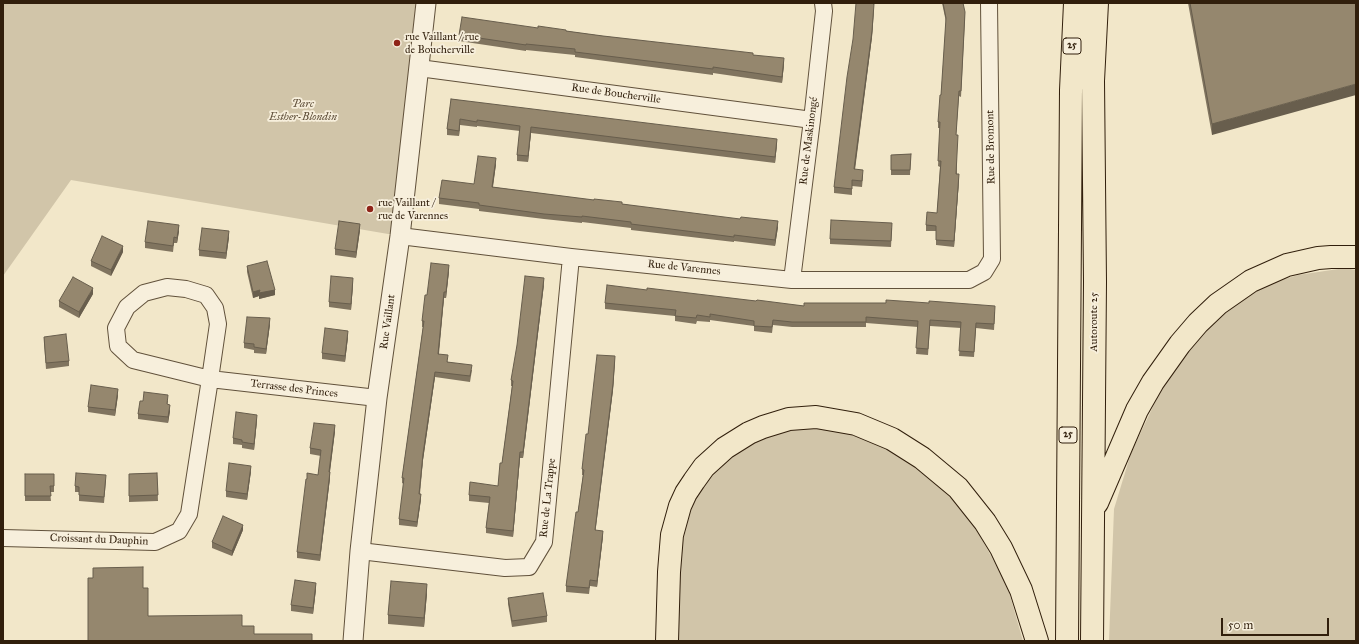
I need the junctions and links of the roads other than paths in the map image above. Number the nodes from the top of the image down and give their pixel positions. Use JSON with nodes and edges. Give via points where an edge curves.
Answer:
{"nodes":[{"id":1,"x":426,"y":3,"type":"edge"},
{"id":2,"x":823,"y":3,"type":"edge"},
{"id":3,"x":989,"y":3,"type":"edge"},
{"id":4,"x":1067,"y":3,"type":"edge"},
{"id":5,"x":1075,"y":3,"type":"edge"},
{"id":6,"x":1097,"y":3,"type":"edge"},
{"id":7,"x":419,"y":68,"type":"junction"},
{"id":8,"x":1071,"y":90,"type":"junction"},
{"id":9,"x":812,"y":120,"type":"junction"},
{"id":10,"x":400,"y":236,"type":"junction"},
{"id":11,"x":571,"y":257,"type":"junction"},
{"id":12,"x":1356,"y":257,"type":"edge"},
{"id":13,"x":792,"y":280,"type":"junction"},
{"id":14,"x":969,"y":280,"type":"joint"},
{"id":15,"x":210,"y":379,"type":"junction"},
{"id":16,"x":377,"y":398,"type":"junction"},
{"id":17,"x":1093,"y":512,"type":"junction"},
{"id":18,"x":3,"y":538,"type":"edge"},
{"id":19,"x":360,"y":551,"type":"junction"},
{"id":20,"x":353,"y":641,"type":"edge"},
{"id":21,"x":667,"y":641,"type":"edge"},
{"id":22,"x":1037,"y":641,"type":"edge"},
{"id":23,"x":1067,"y":641,"type":"edge"},
{"id":24,"x":1092,"y":641,"type":"edge"}],
"edges":[{"from":1,"to":7,"type":"street","name":"Rue Vaillant"},
{"from":2,"to":9,"type":"street","name":"Rue de Maskinongé"},
{"from":3,"to":14,"type":"street","name":"Rue de Bromont","via":[[992,259],[984,272]]},
{"from":4,"to":8,"type":"highway"},
{"from":5,"to":8,"type":"highway","number":"25"},
{"from":6,"to":17,"type":"highway","name":"Autoroute 25","number":"25","via":[[1093,74]]},
{"from":7,"to":9,"type":"street","name":"Rue de Boucherville"},
{"from":7,"to":10,"type":"street","name":"Rue Vaillant"},
{"from":8,"to":23,"type":"highway","number":"25"},
{"from":9,"to":13,"type":"street","name":"Rue de Maskinongé"},
{"from":10,"to":11,"type":"street","name":"Rue de Varennes"},
{"from":10,"to":16,"type":"street","name":"Rue Vaillant"},
{"from":11,"to":13,"type":"street","name":"Rue de Varennes"},
{"from":11,"to":19,"type":"street","name":"Rue de La Trappe","via":[[544,542],[529,567],[505,568]]},
{"from":12,"to":17,"type":"highway","via":[[1312,259],[1274,270],[1235,291],[1198,322],[1170,356],[1145,396]]},
{"from":13,"to":14,"type":"street","name":"Rue de Varennes"},
{"from":15,"to":15,"type":"street","name":"Terrasse des Princes","via":[[132,360],[118,346],[116,328],[127,307],[144,293],[167,287],[206,295],[214,308],[218,324]]},
{"from":15,"to":16,"type":"street","name":"Terrasse des Princes"},
{"from":15,"to":18,"type":"street","name":"Croissant du Dauphin","via":[[189,514],[179,531],[155,542]]},
{"from":16,"to":19,"type":"street","name":"Rue Vaillant"},
{"from":17,"to":24,"type":"highway","name":"Autoroute 25","number":"25"},
{"from":19,"to":20,"type":"street","name":"Rue Vaillant"},
{"from":21,"to":22,"type":"highway","via":[[672,535],[686,493],[704,467],[725,448],[763,427],[803,417],[856,424],[892,439],[922,458],[958,488],[985,522],[1004,554],[1021,590]]}]}
